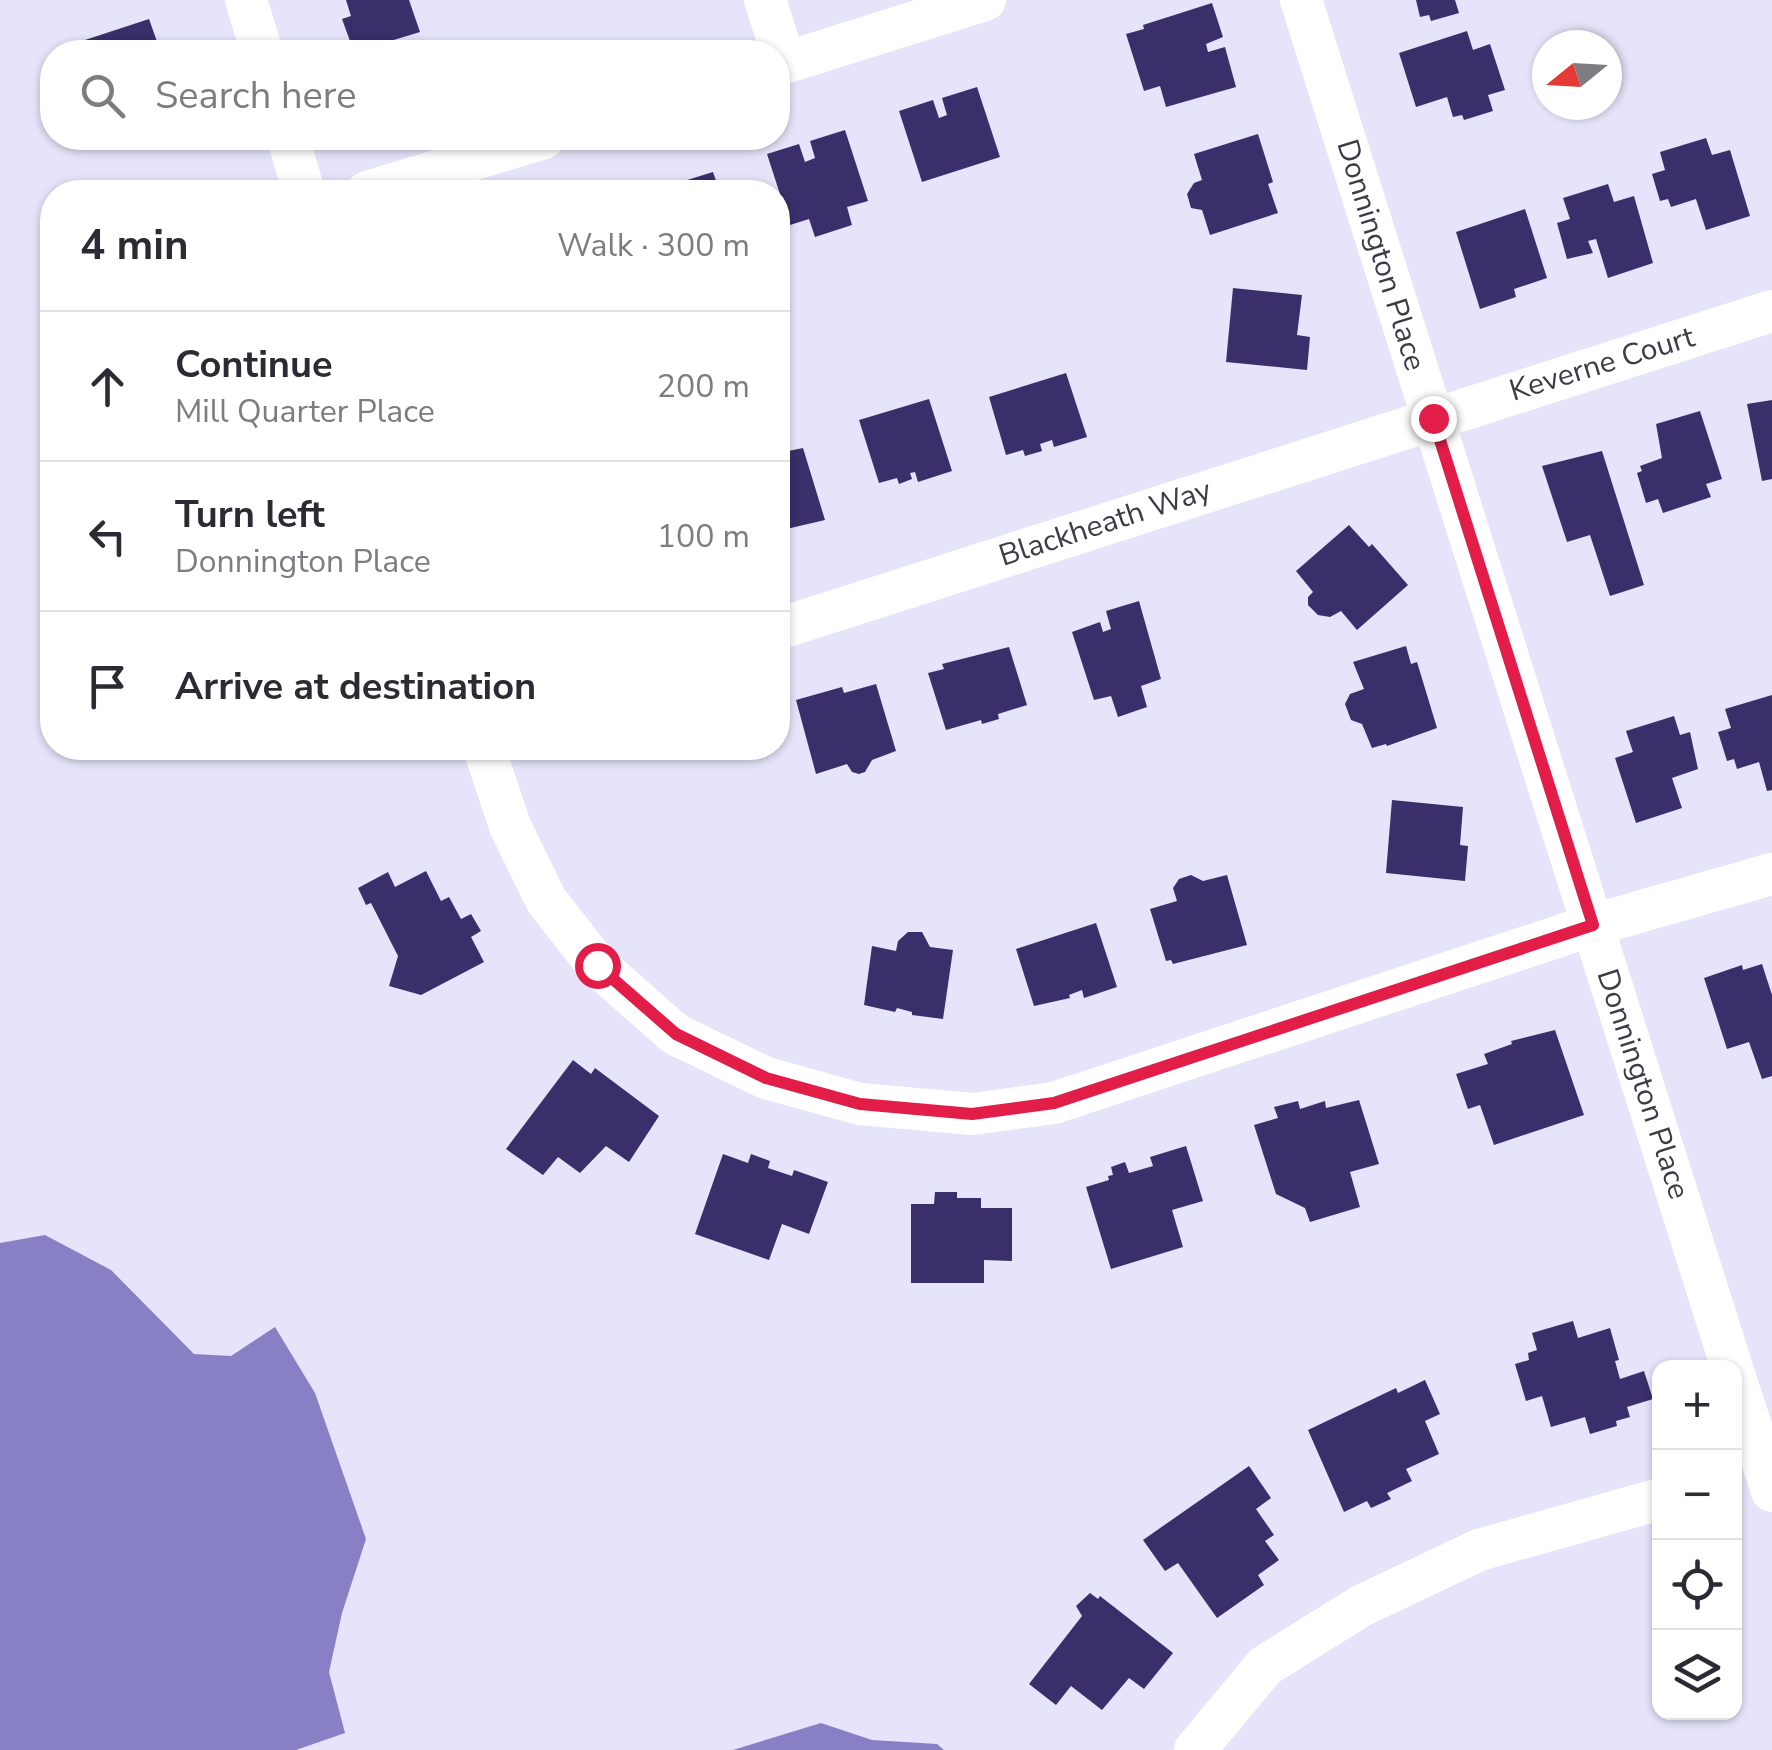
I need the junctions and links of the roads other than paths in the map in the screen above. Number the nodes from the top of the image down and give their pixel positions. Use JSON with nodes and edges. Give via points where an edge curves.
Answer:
{"nodes":[{"id":1,"x":246,"y":0,"type":"edge"},
{"id":2,"x":765,"y":0,"type":"edge"},
{"id":3,"x":985,"y":0,"type":"edge"},
{"id":4,"x":1301,"y":0,"type":"edge"},
{"id":5,"x":258,"y":40,"type":"edge"},
{"id":6,"x":775,"y":40,"type":"edge"},
{"id":7,"x":790,"y":61,"type":"edge"},
{"id":8,"x":292,"y":150,"type":"edge"},
{"id":9,"x":505,"y":150,"type":"edge"},
{"id":10,"x":300,"y":180,"type":"edge"},
{"id":11,"x":406,"y":180,"type":"edge"},
{"id":12,"x":1772,"y":311,"type":"edge"},
{"id":13,"x":1433,"y":418,"type":"junction"},
{"id":14,"x":790,"y":625,"type":"edge"},
{"id":15,"x":488,"y":760,"type":"edge"},
{"id":16,"x":1772,"y":874,"type":"edge"},
{"id":17,"x":1593,"y":925,"type":"junction"},
{"id":18,"x":1731,"y":1360,"type":"edge"},
{"id":19,"x":1742,"y":1402,"type":"edge"},
{"id":20,"x":1761,"y":1476,"type":"edge"},
{"id":21,"x":1652,"y":1501,"type":"edge"},
{"id":22,"x":1195,"y":1750,"type":"edge"}],
"edges":[{"from":1,"to":5,"type":"street"},
{"from":2,"to":6,"type":"street"},
{"from":3,"to":7,"type":"street"},
{"from":4,"to":13,"type":"street","name":"Donnington Place"},
{"from":8,"to":10,"type":"street"},
{"from":9,"to":11,"type":"street"},
{"from":12,"to":13,"type":"street","name":"Keverne Court"},
{"from":13,"to":14,"type":"street","name":"Blackheath Way"},
{"from":13,"to":17,"type":"street","name":"Donnington Place"},
{"from":15,"to":17,"type":"street","via":[[546,900],[597,965],[676,1034],[766,1078],[860,1104],[972,1114],[1054,1103]]},
{"from":16,"to":17,"type":"street"},
{"from":17,"to":18,"type":"street","name":"Donnington Place"},
{"from":19,"to":20,"type":"street","name":"Donnington Place"},
{"from":21,"to":22,"type":"street","via":[[1478,1550],[1361,1606],[1265,1666]]}]}
